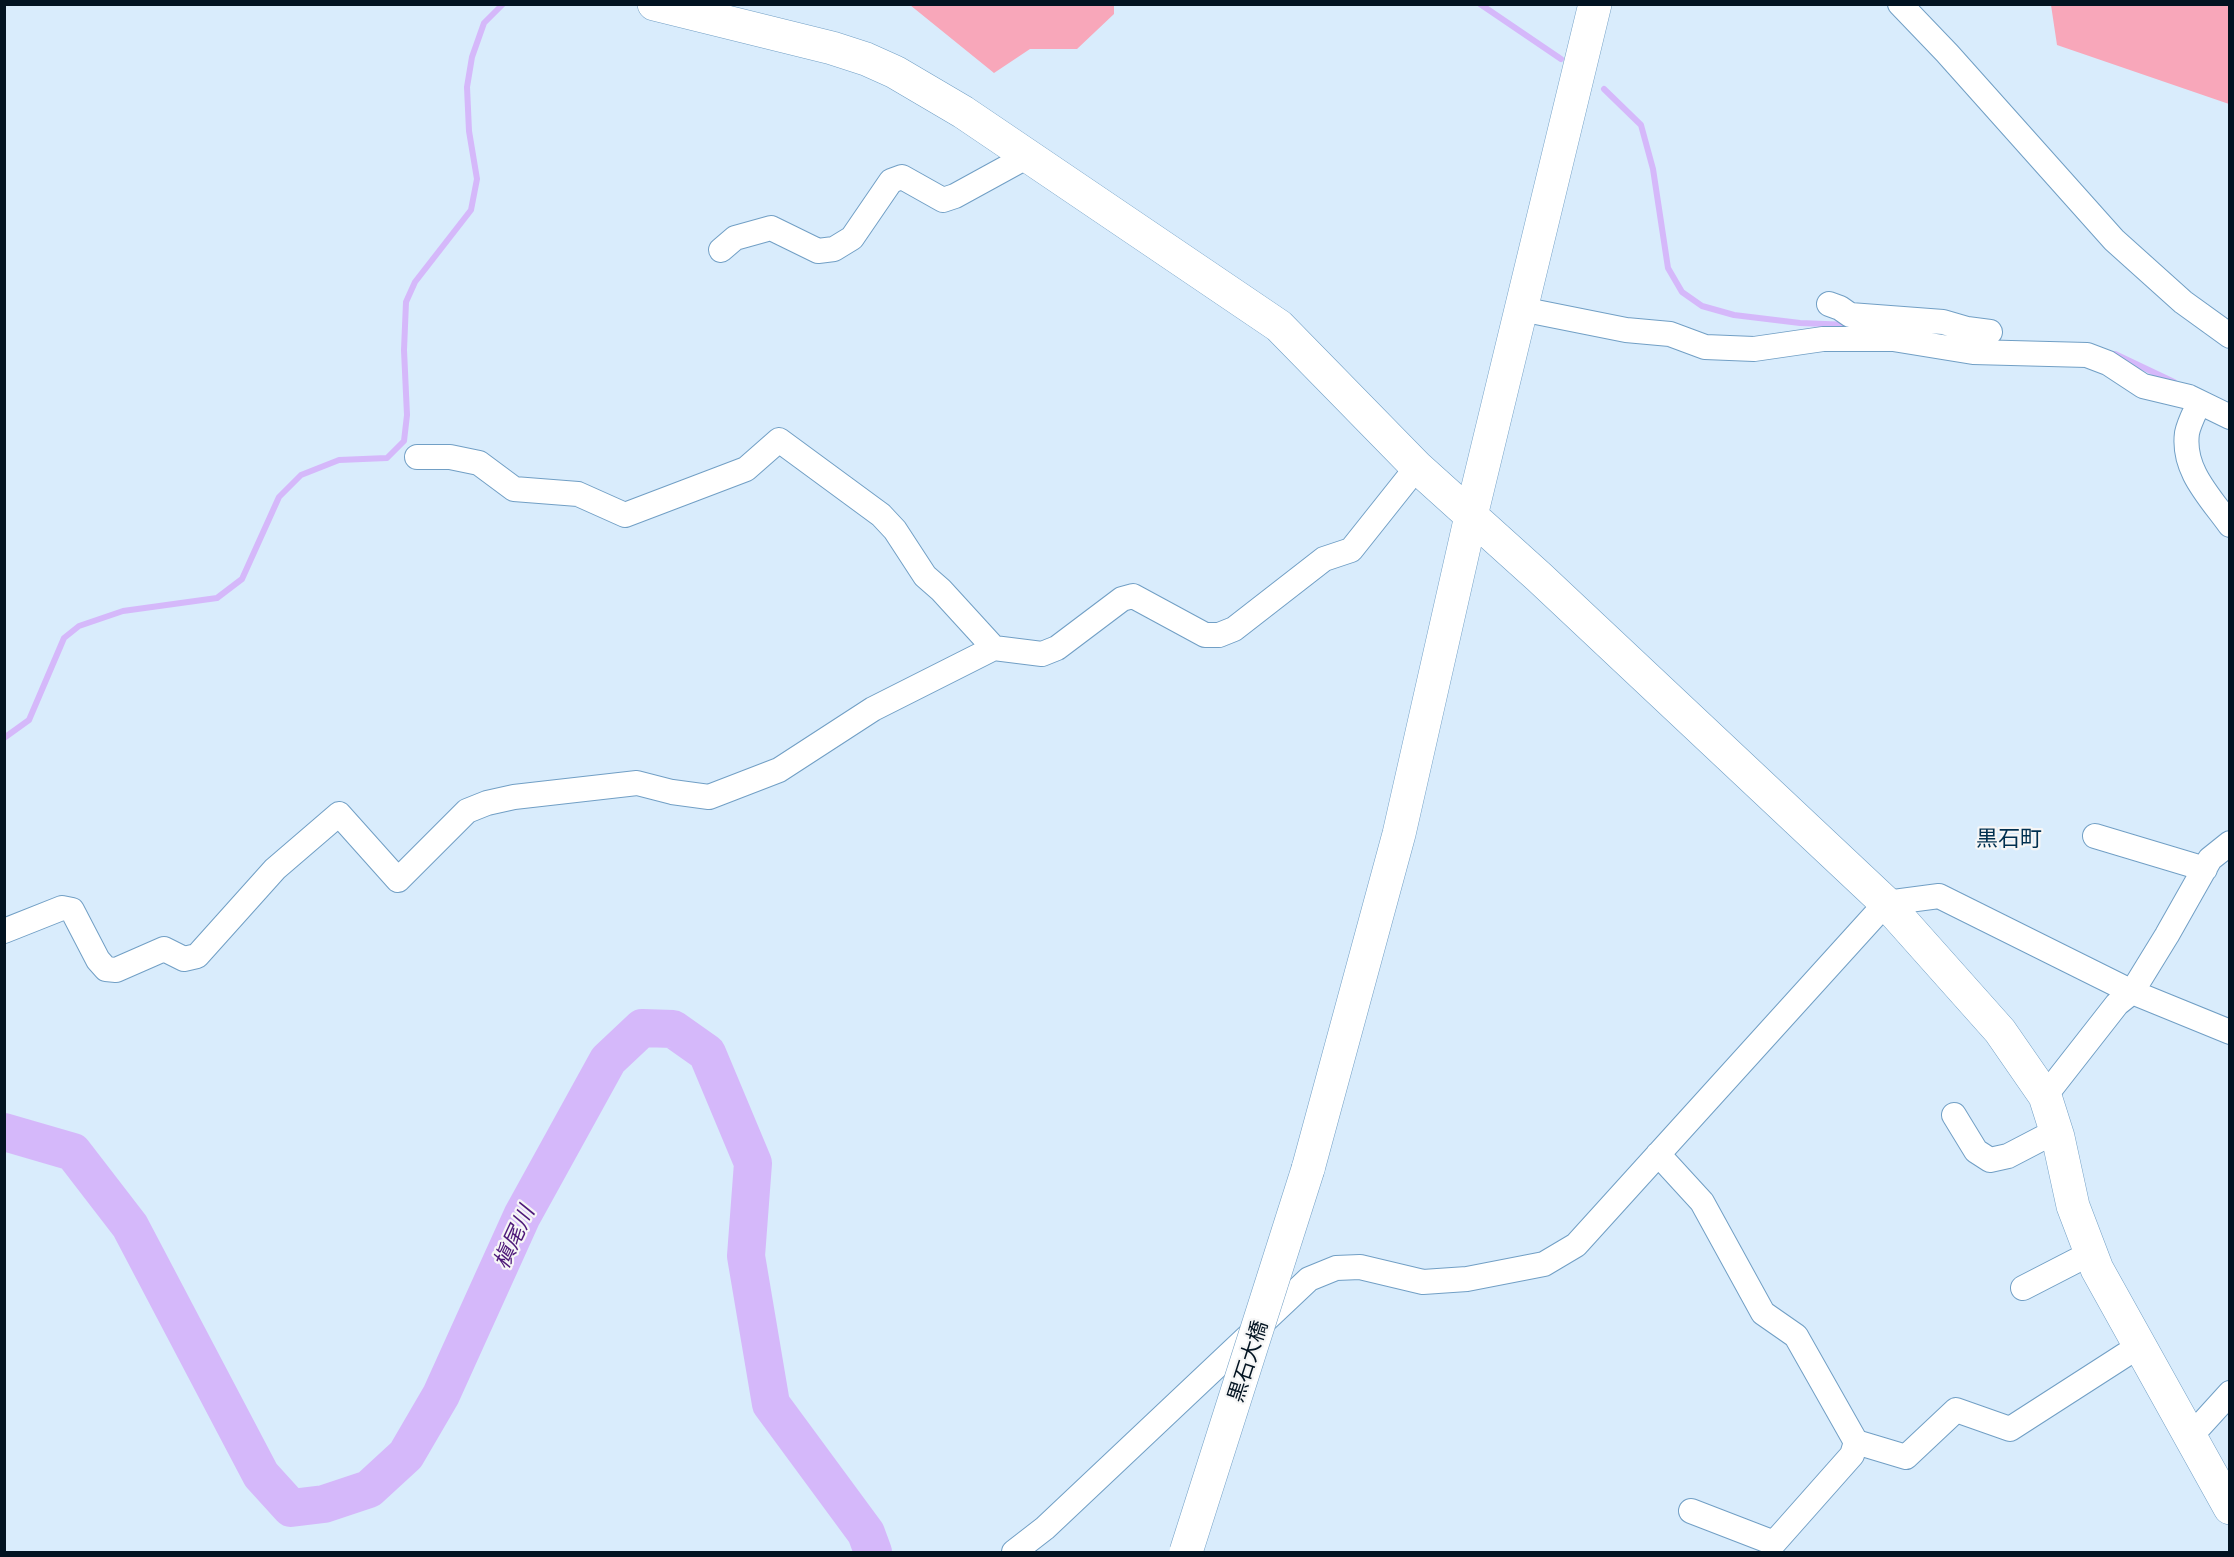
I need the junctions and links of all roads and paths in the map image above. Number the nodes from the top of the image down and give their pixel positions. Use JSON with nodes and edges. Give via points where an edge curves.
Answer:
{"nodes":[{"id":1,"x":654,"y":4,"type":"edge"},
{"id":2,"x":1595,"y":4,"type":"edge"},
{"id":3,"x":1900,"y":4,"type":"edge"},
{"id":4,"x":1028,"y":156,"type":"junction"},
{"id":5,"x":721,"y":250,"type":"dead end"},
{"id":6,"x":1829,"y":304,"type":"dead end"},
{"id":7,"x":1521,"y":309,"type":"junction"},
{"id":8,"x":1990,"y":332,"type":"dead end"},
{"id":9,"x":2229,"y":336,"type":"edge"},
{"id":10,"x":1955,"y":338,"type":"junction"},
{"id":11,"x":2199,"y":403,"type":"junction"},
{"id":12,"x":2229,"y":417,"type":"edge"},
{"id":13,"x":417,"y":457,"type":"dead end"},
{"id":14,"x":1417,"y":467,"type":"junction"},
{"id":15,"x":1471,"y":516,"type":"junction"},
{"id":16,"x":2229,"y":525,"type":"edge"},
{"id":17,"x":994,"y":648,"type":"junction"},
{"id":18,"x":2095,"y":836,"type":"dead end"},
{"id":19,"x":2229,"y":843,"type":"edge"},
{"id":20,"x":2205,"y":869,"type":"junction"},
{"id":21,"x":1886,"y":903,"type":"junction"},
{"id":22,"x":4,"y":931,"type":"edge"},
{"id":23,"x":2132,"y":992,"type":"junction"},
{"id":24,"x":2229,"y":1032,"type":"edge"},
{"id":25,"x":2045,"y":1096,"type":"junction"},
{"id":26,"x":1954,"y":1115,"type":"dead end"},
{"id":27,"x":2056,"y":1131,"type":"junction"},
{"id":28,"x":1658,"y":1154,"type":"junction"},
{"id":29,"x":2091,"y":1253,"type":"junction"},
{"id":30,"x":2024,"y":1288,"type":"dead end"},
{"id":31,"x":2139,"y":1346,"type":"junction"},
{"id":32,"x":2229,"y":1393,"type":"edge"},
{"id":33,"x":2190,"y":1437,"type":"junction"},
{"id":34,"x":1856,"y":1442,"type":"junction"},
{"id":35,"x":2229,"y":1508,"type":"edge"},
{"id":36,"x":1690,"y":1511,"type":"dead end"},
{"id":37,"x":1014,"y":1552,"type":"edge"},
{"id":38,"x":1186,"y":1552,"type":"edge"}],
"edges":[{"from":1,"to":4,"type":"street","via":[[866,59],[963,112]]},
{"from":2,"to":7,"type":"street","name":"黒石大橋"},
{"from":3,"to":9,"type":"street","via":[[2114,240],[2183,302]]},
{"from":4,"to":5,"type":"street","via":[[943,200],[902,177],[891,181],[852,238],[834,249],[818,251],[771,228],[735,238]]},
{"from":4,"to":14,"type":"street","via":[[1279,326]]},
{"from":6,"to":10,"type":"street","via":[[1850,315],[1943,322]]},
{"from":7,"to":10,"type":"street","via":[[1626,330],[1670,334],[1705,347],[1754,349],[1823,339]]},
{"from":7,"to":15,"type":"street","name":"黒石大橋"},
{"from":8,"to":10,"type":"street"},
{"from":10,"to":11,"type":"street","via":[[1973,352],[2087,355],[2108,363],[2143,386]]},
{"from":11,"to":12,"type":"street"},
{"from":11,"to":16,"type":"street","via":[[2187,431],[2186,449],[2191,469]]},
{"from":13,"to":17,"type":"street","via":[[450,457],[479,463],[514,489],[578,494],[625,515],[746,469],[779,440],[880,515],[895,530],[925,576]]},
{"from":14,"to":15,"type":"street"},
{"from":14,"to":17,"type":"street","via":[[1351,550],[1324,559],[1234,628],[1219,635],[1205,635],[1133,596],[1122,599],[1058,648],[1042,654]]},
{"from":15,"to":21,"type":"street"},
{"from":15,"to":38,"type":"street","name":"黒石大橋","bridge":true,"via":[[1399,834],[1308,1169]]},
{"from":17,"to":22,"type":"street","via":[[873,709],[779,770],[709,796],[637,783],[487,803],[467,811],[398,880],[339,814],[275,869],[197,956],[184,959],[164,949],[116,970],[106,969],[72,910],[62,908]]},
{"from":18,"to":20,"type":"street"},
{"from":19,"to":20,"type":"street","via":[[2210,859]]},
{"from":20,"to":23,"type":"street"},
{"from":21,"to":23,"type":"street","via":[[1939,896]]},
{"from":21,"to":25,"type":"street","via":[[2000,1031]]},
{"from":21,"to":28,"type":"street"},
{"from":23,"to":24,"type":"street"},
{"from":23,"to":25,"type":"street","via":[[2117,1004]]},
{"from":25,"to":27,"type":"street"},
{"from":26,"to":27,"type":"street","via":[[1976,1151],[1990,1160],[2008,1156]]},
{"from":27,"to":29,"type":"street","via":[[2073,1206]]},
{"from":28,"to":34,"type":"street","via":[[1702,1202],[1762,1313],[1796,1336]]},
{"from":28,"to":37,"type":"street","via":[[1576,1245],[1544,1264],[1467,1279],[1423,1282],[1360,1267],[1336,1268],[1309,1279],[1046,1528]]},
{"from":29,"to":30,"type":"street"},
{"from":29,"to":31,"type":"street"},
{"from":31,"to":33,"type":"street"},
{"from":31,"to":34,"type":"street","via":[[2010,1429],[1956,1410],[1906,1457]]},
{"from":32,"to":33,"type":"street"},
{"from":33,"to":35,"type":"street"},
{"from":34,"to":36,"type":"street","via":[[1852,1455],[1774,1543]]}]}
